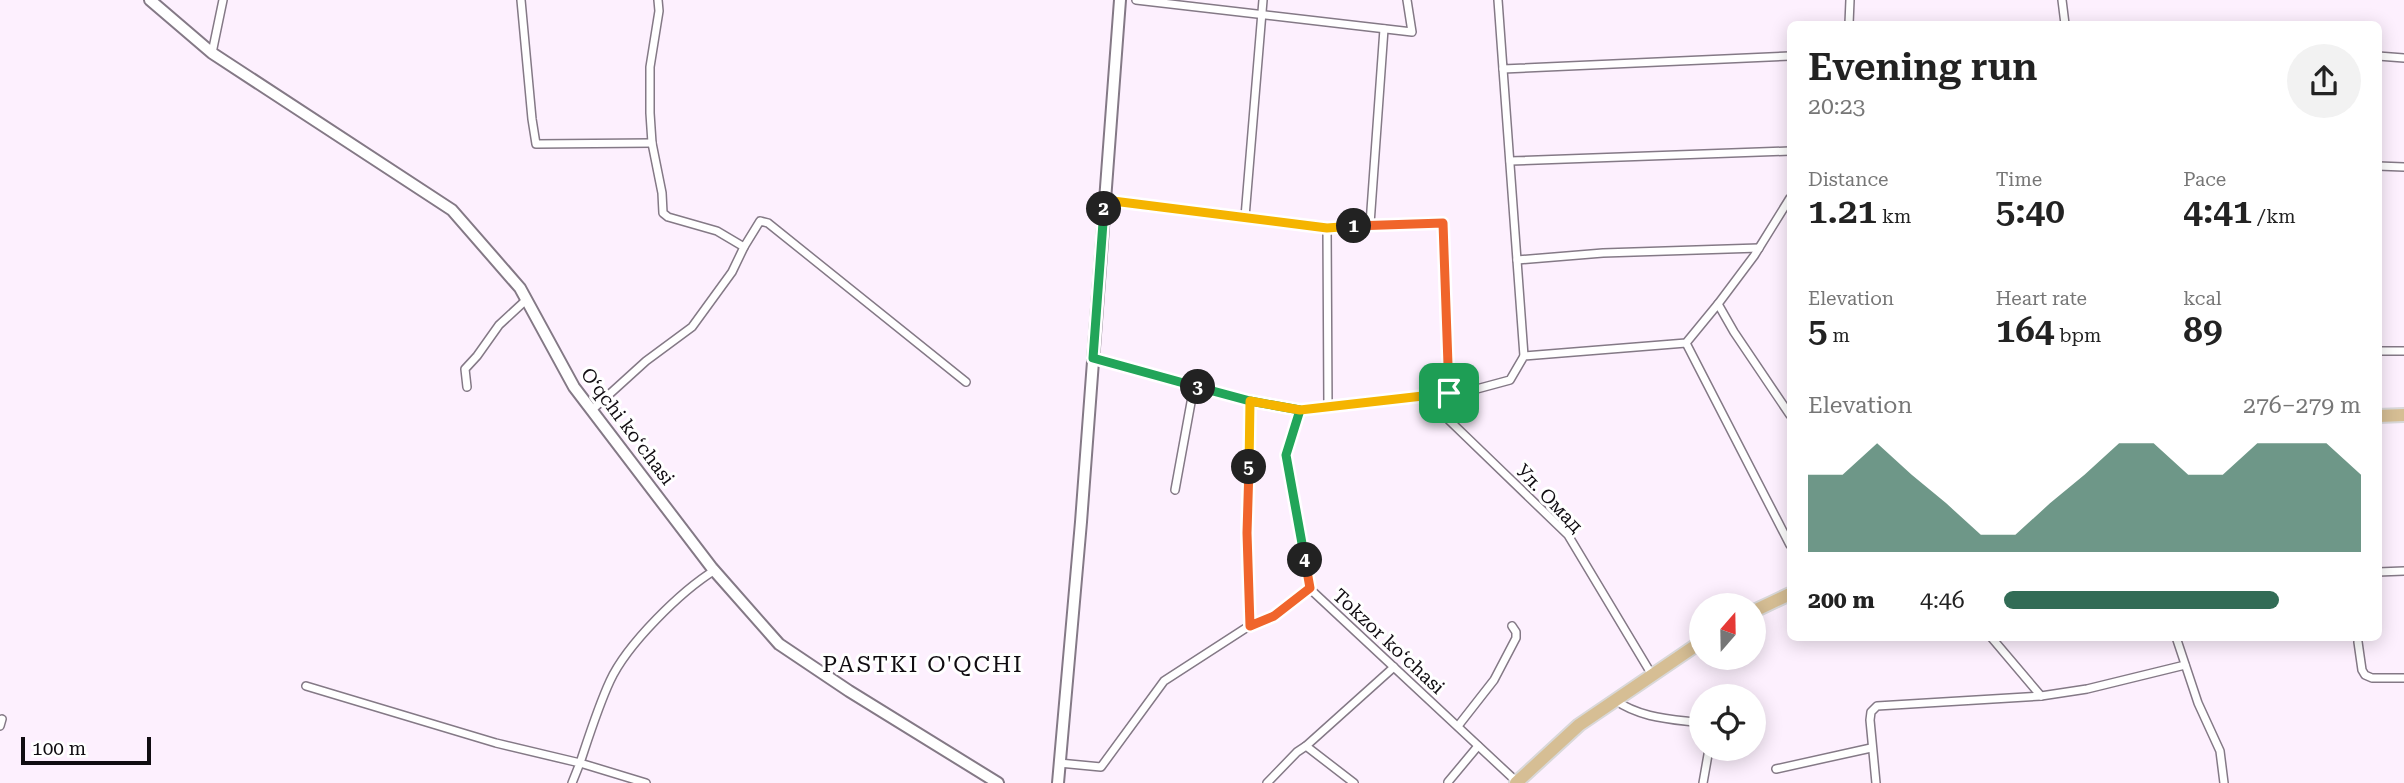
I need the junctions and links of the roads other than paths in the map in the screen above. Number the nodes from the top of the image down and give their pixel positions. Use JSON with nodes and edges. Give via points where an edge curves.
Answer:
{"nodes":[{"id":1,"x":150,"y":0,"type":"edge"},
{"id":2,"x":223,"y":0,"type":"edge"},
{"id":3,"x":521,"y":0,"type":"edge"},
{"id":4,"x":658,"y":0,"type":"edge"},
{"id":5,"x":1119,"y":0,"type":"edge"},
{"id":6,"x":1136,"y":0,"type":"edge"},
{"id":7,"x":1263,"y":0,"type":"edge"},
{"id":8,"x":1407,"y":0,"type":"edge"},
{"id":9,"x":1498,"y":0,"type":"edge"},
{"id":10,"x":1850,"y":0,"type":"edge"},
{"id":11,"x":2062,"y":0,"type":"edge"},
{"id":12,"x":1262,"y":15,"type":"junction"},
{"id":13,"x":1849,"y":21,"type":"edge"},
{"id":14,"x":2065,"y":21,"type":"edge"},
{"id":15,"x":1384,"y":29,"type":"junction"},
{"id":16,"x":212,"y":53,"type":"junction"},
{"id":17,"x":1787,"y":56,"type":"edge"},
{"id":18,"x":2382,"y":56,"type":"edge"},
{"id":19,"x":2404,"y":58,"type":"edge"},
{"id":20,"x":1503,"y":69,"type":"junction"},
{"id":21,"x":652,"y":143,"type":"junction"},
{"id":22,"x":1787,"y":151,"type":"edge"},
{"id":23,"x":1510,"y":161,"type":"junction"},
{"id":24,"x":2382,"y":166,"type":"edge"},
{"id":25,"x":2404,"y":167,"type":"edge"},
{"id":26,"x":1105,"y":200,"type":"junction"},
{"id":27,"x":1787,"y":203,"type":"edge"},
{"id":28,"x":1245,"y":217,"type":"junction"},
{"id":29,"x":1370,"y":224,"type":"junction"},
{"id":30,"x":1327,"y":228,"type":"junction"},
{"id":31,"x":744,"y":247,"type":"junction"},
{"id":32,"x":1759,"y":248,"type":"junction"},
{"id":33,"x":1517,"y":260,"type":"junction"},
{"id":34,"x":526,"y":300,"type":"junction"},
{"id":35,"x":1718,"y":304,"type":"junction"},
{"id":36,"x":1686,"y":343,"type":"junction"},
{"id":37,"x":2382,"y":351,"type":"edge"},
{"id":38,"x":2404,"y":351,"type":"edge"},
{"id":39,"x":1524,"y":356,"type":"junction"},
{"id":40,"x":1093,"y":358,"type":"junction"},
{"id":41,"x":966,"y":382,"type":"dead end"},
{"id":42,"x":1194,"y":386,"type":"junction"},
{"id":43,"x":467,"y":387,"type":"dead end"},
{"id":44,"x":1449,"y":393,"type":"junction"},
{"id":45,"x":1424,"y":396,"type":"junction"},
{"id":46,"x":1250,"y":401,"type":"junction"},
{"id":47,"x":1328,"y":407,"type":"junction"},
{"id":48,"x":592,"y":410,"type":"junction"},
{"id":49,"x":1300,"y":410,"type":"junction"},
{"id":50,"x":1787,"y":411,"type":"edge"},
{"id":51,"x":2404,"y":415,"type":"edge"},
{"id":52,"x":2382,"y":416,"type":"edge"},
{"id":53,"x":1175,"y":490,"type":"dead end"},
{"id":54,"x":1787,"y":539,"type":"edge"},
{"id":55,"x":715,"y":570,"type":"junction"},
{"id":56,"x":2404,"y":571,"type":"edge"},
{"id":57,"x":2382,"y":572,"type":"edge"},
{"id":58,"x":1310,"y":588,"type":"junction"},
{"id":59,"x":1787,"y":595,"type":"edge"},
{"id":60,"x":1766,"y":605,"type":"edge"},
{"id":61,"x":1250,"y":626,"type":"junction"},
{"id":62,"x":1512,"y":626,"type":"dead end"},
{"id":63,"x":1994,"y":641,"type":"edge"},
{"id":64,"x":2177,"y":641,"type":"edge"},
{"id":65,"x":2358,"y":642,"type":"dead end"},
{"id":66,"x":1689,"y":650,"type":"edge"},
{"id":67,"x":2185,"y":665,"type":"junction"},
{"id":68,"x":1394,"y":667,"type":"junction"},
{"id":69,"x":1652,"y":675,"type":"junction"},
{"id":70,"x":2404,"y":678,"type":"edge"},
{"id":71,"x":306,"y":686,"type":"dead end"},
{"id":72,"x":2041,"y":696,"type":"junction"},
{"id":73,"x":1615,"y":701,"type":"junction"},
{"id":74,"x":1689,"y":721,"type":"edge"},
{"id":75,"x":1458,"y":726,"type":"junction"},
{"id":76,"x":1306,"y":746,"type":"junction"},
{"id":77,"x":1478,"y":746,"type":"junction"},
{"id":78,"x":1871,"y":748,"type":"junction"},
{"id":79,"x":1707,"y":761,"type":"edge"},
{"id":80,"x":580,"y":763,"type":"junction"},
{"id":81,"x":1059,"y":763,"type":"junction"},
{"id":82,"x":1776,"y":768,"type":"dead end"},
{"id":83,"x":1448,"y":782,"type":"edge"},
{"id":84,"x":572,"y":783,"type":"edge"},
{"id":85,"x":646,"y":783,"type":"edge"},
{"id":86,"x":999,"y":783,"type":"edge"},
{"id":87,"x":1058,"y":783,"type":"edge"},
{"id":88,"x":1267,"y":783,"type":"edge"},
{"id":89,"x":1353,"y":783,"type":"edge"},
{"id":90,"x":1518,"y":783,"type":"edge"},
{"id":91,"x":1703,"y":783,"type":"edge"},
{"id":92,"x":1876,"y":783,"type":"edge"},
{"id":93,"x":2224,"y":783,"type":"edge"}],
"edges":[{"from":1,"to":16,"type":"main road","name":"Oʻqchi koʻchasi"},
{"from":2,"to":16,"type":"street"},
{"from":3,"to":21,"type":"street","via":[[536,144]]},
{"from":4,"to":21,"type":"street","via":[[650,67]]},
{"from":5,"to":26,"type":"main road"},
{"from":6,"to":12,"type":"street"},
{"from":7,"to":12,"type":"street"},
{"from":8,"to":15,"type":"street","via":[[1412,33]]},
{"from":9,"to":20,"type":"street"},
{"from":10,"to":13,"type":"street"},
{"from":11,"to":14,"type":"street"},
{"from":12,"to":15,"type":"street"},
{"from":12,"to":28,"type":"street"},
{"from":15,"to":29,"type":"street"},
{"from":16,"to":34,"type":"main road","name":"Oʻqchi koʻchasi","via":[[452,210]]},
{"from":17,"to":20,"type":"street"},
{"from":18,"to":19,"type":"street"},
{"from":20,"to":23,"type":"street"},
{"from":21,"to":31,"type":"street","via":[[663,213],[717,231]]},
{"from":22,"to":23,"type":"street"},
{"from":23,"to":33,"type":"street"},
{"from":24,"to":25,"type":"street"},
{"from":26,"to":28,"type":"street"},
{"from":26,"to":40,"type":"main road"},
{"from":27,"to":32,"type":"street"},
{"from":28,"to":30,"type":"street"},
{"from":29,"to":30,"type":"street"},
{"from":29,"to":44,"type":"street","via":[[1443,223]]},
{"from":30,"to":47,"type":"street"},
{"from":31,"to":41,"type":"street","via":[[760,222],[768,223]]},
{"from":31,"to":48,"type":"street","via":[[732,272],[692,327]]},
{"from":32,"to":33,"type":"street"},
{"from":32,"to":35,"type":"street"},
{"from":33,"to":39,"type":"street"},
{"from":34,"to":43,"type":"street","via":[[499,325],[465,369]]},
{"from":34,"to":48,"type":"main road","name":"Oʻqchi koʻchasi","via":[[574,387]]},
{"from":35,"to":36,"type":"street"},
{"from":35,"to":50,"type":"street"},
{"from":36,"to":39,"type":"street"},
{"from":36,"to":54,"type":"street"},
{"from":37,"to":38,"type":"street"},
{"from":39,"to":44,"type":"street","via":[[1510,380]]},
{"from":40,"to":42,"type":"street"},
{"from":40,"to":81,"type":"main road"},
{"from":42,"to":46,"type":"street"},
{"from":42,"to":53,"type":"street"},
{"from":44,"to":45,"type":"street"},
{"from":45,"to":47,"type":"street"},
{"from":45,"to":69,"type":"street","name":"Ул. Омад","via":[[1568,536]]},
{"from":46,"to":49,"type":"street"},
{"from":46,"to":61,"type":"street"},
{"from":47,"to":49,"type":"street"},
{"from":48,"to":55,"type":"main road","name":"Oʻqchi koʻchasi"},
{"from":49,"to":58,"type":"street","name":"Tokzor koʻchasi","via":[[1286,455]]},
{"from":51,"to":52,"type":"main road"},
{"from":55,"to":80,"type":"street","via":[[669,607],[627,655],[611,678]]},
{"from":55,"to":86,"type":"main road","name":"Oʻqchi koʻchasi","via":[[779,644]]},
{"from":56,"to":57,"type":"street"},
{"from":58,"to":61,"type":"street","via":[[1274,616]]},
{"from":58,"to":68,"type":"street","name":"Tokzor koʻchasi"},
{"from":59,"to":60,"type":"main road"},
{"from":61,"to":81,"type":"street","via":[[1164,681],[1101,767]]},
{"from":62,"to":75,"type":"street","via":[[1516,638],[1494,680]]},
{"from":63,"to":72,"type":"street"},
{"from":64,"to":67,"type":"street"},
{"from":65,"to":70,"type":"street","via":[[2365,675]]},
{"from":66,"to":69,"type":"main road"},
{"from":67,"to":72,"type":"street","via":[[2087,690]]},
{"from":67,"to":93,"type":"street","via":[[2220,751]]},
{"from":68,"to":75,"type":"street","name":"Tokzor koʻchasi"},
{"from":68,"to":76,"type":"street"},
{"from":69,"to":73,"type":"main road"},
{"from":71,"to":80,"type":"street"},
{"from":72,"to":78,"type":"street","via":[[1877,706],[1871,712]]},
{"from":73,"to":74,"type":"street","via":[[1643,715]]},
{"from":73,"to":90,"type":"main road","via":[[1579,725]]},
{"from":75,"to":77,"type":"street","name":"Tokzor koʻchasi"},
{"from":76,"to":88,"type":"street"},
{"from":76,"to":89,"type":"street"},
{"from":77,"to":83,"type":"street"},
{"from":77,"to":90,"type":"street","name":"Tokzor koʻchasi"},
{"from":78,"to":82,"type":"street"},
{"from":78,"to":92,"type":"street"},
{"from":79,"to":91,"type":"street"},
{"from":80,"to":84,"type":"street"},
{"from":80,"to":85,"type":"street"},
{"from":81,"to":87,"type":"main road"}]}
